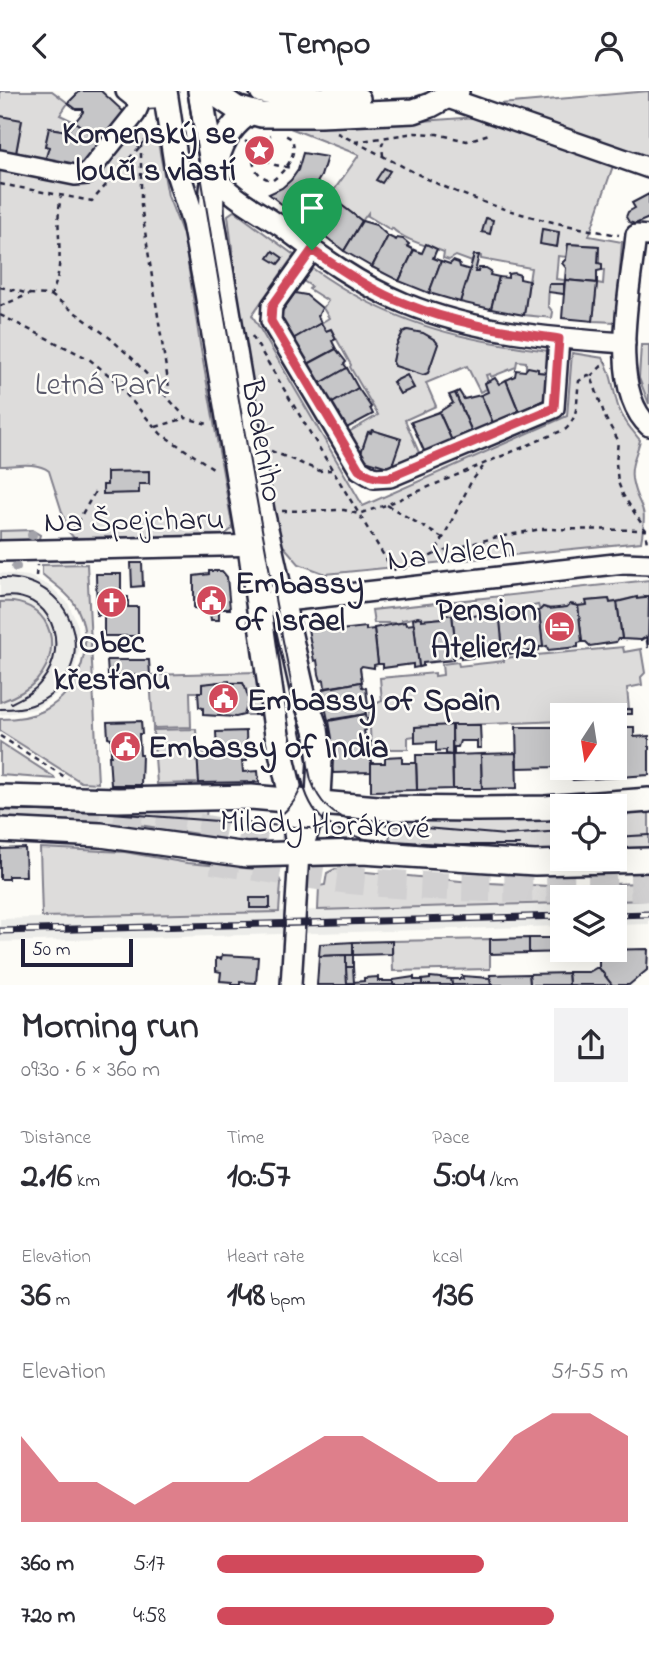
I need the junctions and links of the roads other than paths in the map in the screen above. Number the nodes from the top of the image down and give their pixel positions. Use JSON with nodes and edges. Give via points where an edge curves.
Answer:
{"nodes":[{"id":1,"x":200,"y":91,"type":"edge"},
{"id":2,"x":211,"y":91,"type":"edge"},
{"id":3,"x":262,"y":91,"type":"edge"},
{"id":4,"x":165,"y":94,"type":"edge"},
{"id":5,"x":451,"y":94,"type":"edge"},
{"id":6,"x":133,"y":95,"type":"edge"},
{"id":7,"x":250,"y":113,"type":"junction"},
{"id":8,"x":0,"y":160,"type":"edge"},
{"id":9,"x":649,"y":168,"type":"edge"},
{"id":10,"x":214,"y":175,"type":"junction"},
{"id":11,"x":643,"y":235,"type":"edge"},
{"id":12,"x":312,"y":250,"type":"junction"},
{"id":13,"x":559,"y":339,"type":"junction"},
{"id":14,"x":625,"y":343,"type":"junction"},
{"id":15,"x":649,"y":426,"type":"edge"},
{"id":16,"x":260,"y":546,"type":"junction"},
{"id":17,"x":0,"y":551,"type":"edge"},
{"id":18,"x":648,"y":554,"type":"edge"},
{"id":19,"x":283,"y":601,"type":"junction"},
{"id":20,"x":259,"y":604,"type":"junction"},
{"id":21,"x":0,"y":797,"type":"edge"},
{"id":22,"x":649,"y":800,"type":"edge"},
{"id":23,"x":291,"y":801,"type":"junction"},
{"id":24,"x":316,"y":803,"type":"junction"},
{"id":25,"x":0,"y":830,"type":"edge"},
{"id":26,"x":299,"y":853,"type":"junction"},
{"id":27,"x":649,"y":860,"type":"edge"},
{"id":28,"x":292,"y":985,"type":"edge"}],
"edges":[{"from":1,"to":10,"type":"main road","name":"Badeniho"},
{"from":2,"to":7,"type":"main road"},
{"from":3,"to":5,"type":"main road","via":[[303,99],[391,100]]},
{"from":4,"to":6,"type":"street"},
{"from":4,"to":16,"type":"main road","name":"Badeniho","via":[[177,170],[194,223],[238,480]]},
{"from":5,"to":7,"type":"main road","via":[[414,111]]},
{"from":5,"to":9,"type":"street"},
{"from":6,"to":8,"type":"street","via":[[135,114],[87,174]]},
{"from":7,"to":10,"type":"main road","name":"Badeniho","via":[[229,132]]},
{"from":10,"to":12,"type":"street"},
{"from":10,"to":16,"type":"main road","name":"Badeniho","via":[[213,223],[262,511]]},
{"from":11,"to":14,"type":"street"},
{"from":12,"to":13,"type":"street","via":[[377,290],[428,312]]},
{"from":12,"to":13,"type":"street","via":[[272,306],[271,321],[359,469],[374,478],[390,477],[554,408]]},
{"from":13,"to":14,"type":"street"},
{"from":14,"to":15,"type":"street","via":[[629,391],[638,415]]},
{"from":16,"to":17,"type":"street","name":"Na Špejcharu","via":[[44,557]]},
{"from":16,"to":19,"type":"main road","name":"Badeniho"},
{"from":16,"to":20,"type":"main road","name":"Badeniho"},
{"from":18,"to":19,"type":"street","name":"Na Valech","via":[[624,563]]},
{"from":19,"to":20,"type":"street","name":"Na Valech"},
{"from":19,"to":24,"type":"main road","name":"Badeniho","via":[[303,693],[316,729],[320,760]]},
{"from":20,"to":23,"type":"main road","name":"Badeniho"},
{"from":21,"to":23,"type":"main road","name":"Milady Horákové"},
{"from":22,"to":24,"type":"main road","name":"Milady Horákové","via":[[476,809]]},
{"from":23,"to":24,"type":"main road","name":"Milady Horákové"},
{"from":23,"to":26,"type":"main road","name":"Badeniho"},
{"from":24,"to":26,"type":"main road","name":"Badeniho"},
{"from":25,"to":26,"type":"main road","name":"Milady Horákové","via":[[101,835],[247,855]]},
{"from":26,"to":27,"type":"main road","name":"Milady Horákové","via":[[362,852],[535,863]]},
{"from":26,"to":28,"type":"street"}]}
